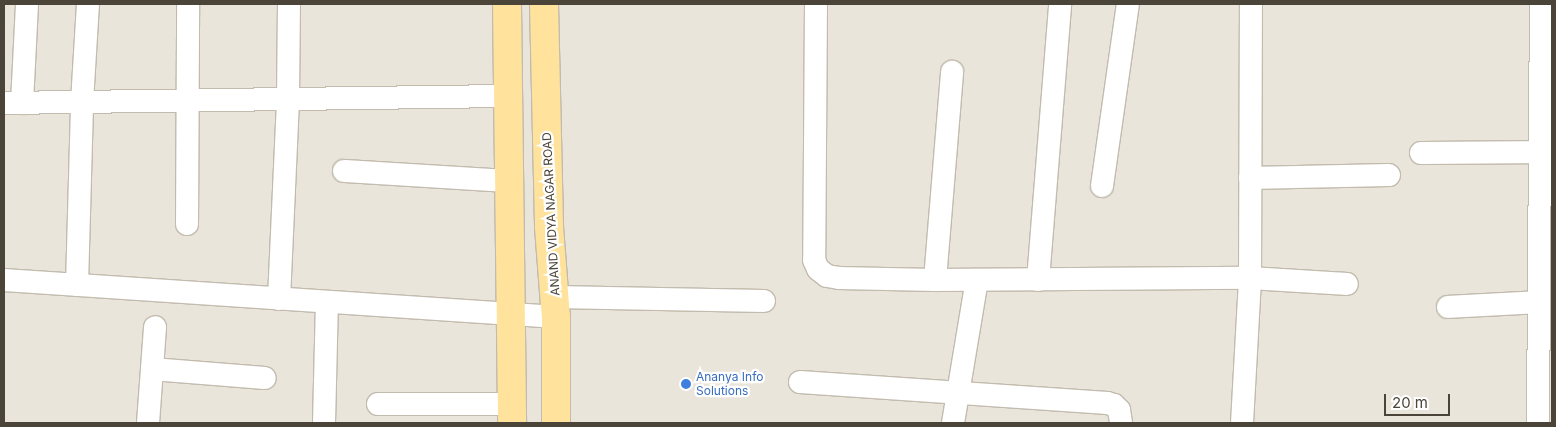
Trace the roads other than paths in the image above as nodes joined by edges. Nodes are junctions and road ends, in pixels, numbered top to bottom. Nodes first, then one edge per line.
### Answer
1 (27, 4) edge
2 (88, 4) edge
3 (188, 4) edge
4 (289, 4) edge
5 (507, 4) edge
6 (544, 4) edge
7 (816, 4) edge
8 (1060, 4) edge
9 (1128, 4) edge
10 (1251, 4) edge
11 (1541, 4) edge
12 (952, 72) dead end
13 (508, 96) junction
14 (288, 99) junction
15 (186, 101) junction
16 (82, 102) junction
17 (13, 103) edge
18 (1546, 152) edge
19 (1421, 153) dead end
20 (344, 171) dead end
21 (1389, 175) dead end
22 (1250, 178) junction
23 (509, 180) junction
24 (1102, 186) dead end
25 (187, 224) dead end
26 (1250, 278) junction
27 (4, 280) edge
28 (935, 280) junction
29 (977, 280) junction
30 (1038, 280) junction
31 (1347, 284) dead end
32 (77, 285) junction
33 (279, 299) junction
34 (764, 301) dead end
35 (326, 302) junction
36 (1539, 302) junction
37 (555, 307) junction
38 (1448, 307) dead end
39 (511, 314) junction
40 (154, 327) dead end
41 (1546, 328) edge
42 (152, 369) junction
43 (265, 378) dead end
44 (800, 382) dead end
45 (958, 391) junction
46 (378, 404) dead end
47 (512, 414) edge
48 (148, 423) edge
49 (324, 423) edge
50 (556, 423) edge
51 (952, 423) edge
52 (1121, 423) edge
53 (1242, 423) edge
54 (1538, 423) edge

1 - 17 street
2 - 16 street
3 - 15 street
4 - 14 street
5 - 13 main road
6 - 37 main road, ANAND VIDYA NAGAR ROAD
7 - 28 street
8 - 30 street
9 - 24 street
10 - 22 street
11 - 18 street
12 - 28 street
13 - 14 street
13 - 23 main road
14 - 15 street
14 - 33 street
15 - 16 street
15 - 25 street
16 - 17 street
16 - 32 street
18 - 19 street
18 - 36 street
20 - 23 street
21 - 22 street
22 - 26 street
23 - 39 main road
26 - 30 street
26 - 31 street
26 - 53 street
27 - 32 street
28 - 29 street
29 - 30 street
29 - 45 street
32 - 33 street
33 - 35 street
34 - 37 street
35 - 39 street
35 - 49 street
36 - 38 street
36 - 41 street
37 - 39 street
37 - 50 main road, ANAND VIDYA NAGAR ROAD
39 - 47 main road
40 - 42 street
41 - 54 street
42 - 43 street
42 - 48 street
44 - 45 street
45 - 51 street
45 - 52 street
46 - 47 street

